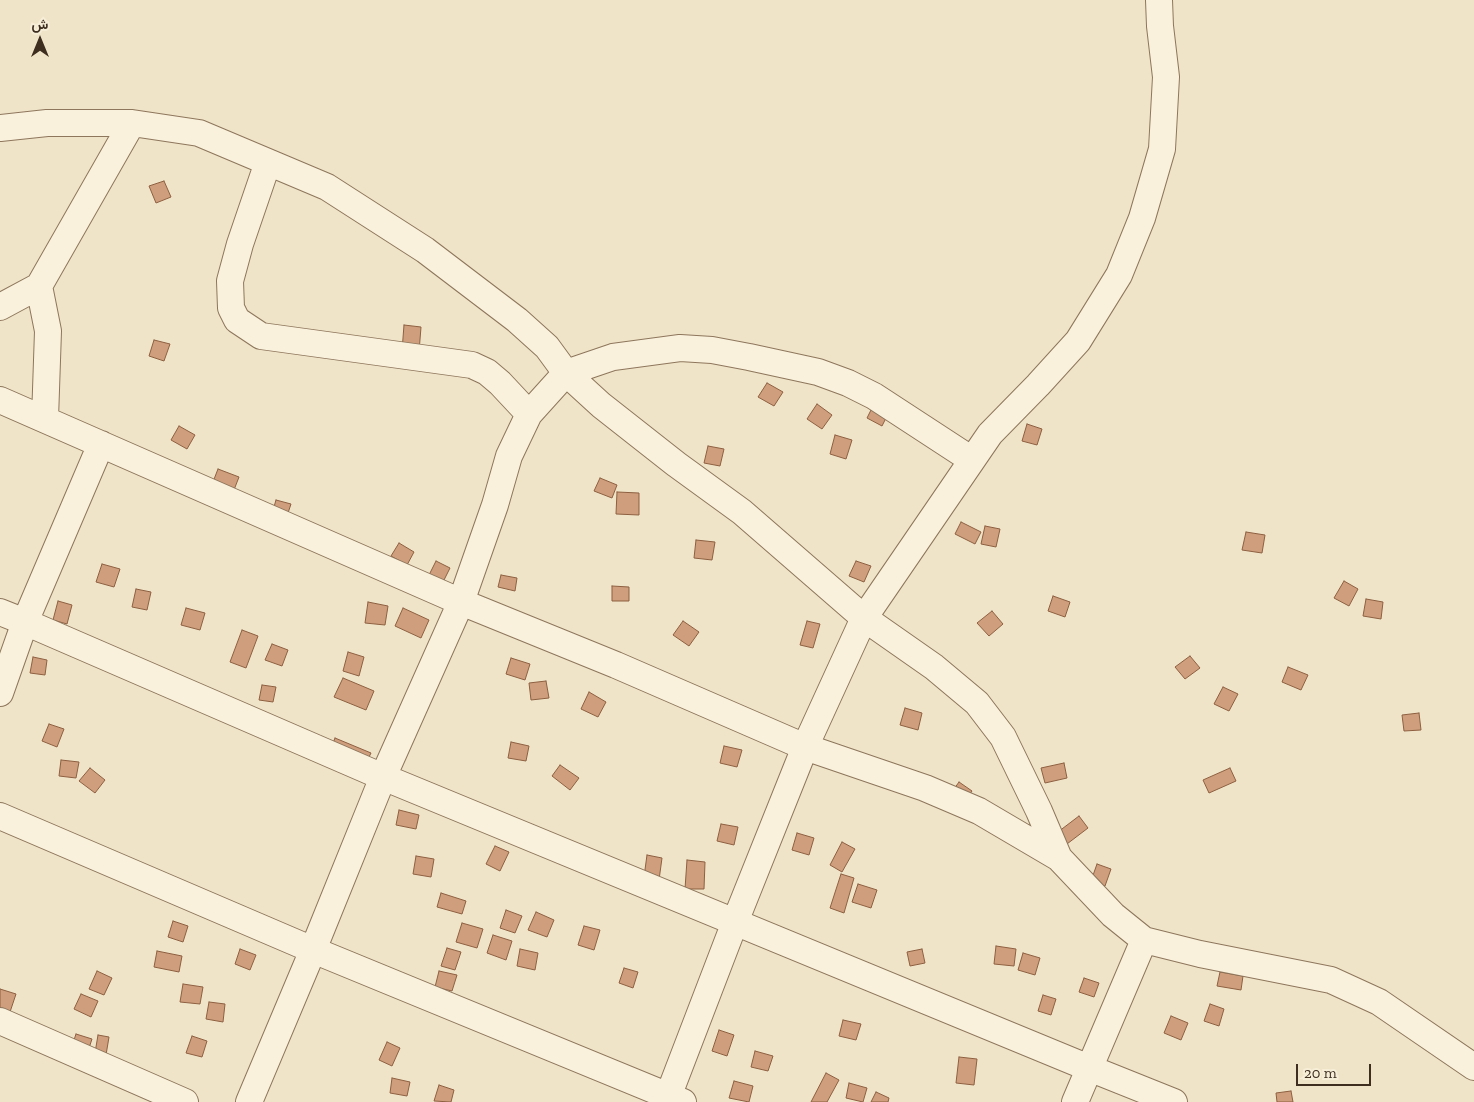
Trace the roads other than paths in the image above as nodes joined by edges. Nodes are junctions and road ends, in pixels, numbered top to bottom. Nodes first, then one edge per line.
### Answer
1 (1159, 0) edge
2 (132, 123) junction
3 (0, 128) edge
4 (268, 162) junction
5 (40, 286) junction
6 (0, 308) edge
7 (566, 373) junction
8 (0, 400) edge
9 (529, 414) junction
10 (45, 419) junction
11 (101, 444) junction
12 (972, 460) junction
13 (461, 602) junction
14 (0, 612) edge
15 (864, 618) junction
16 (25, 622) junction
17 (0, 692) edge
18 (805, 747) junction
19 (383, 777) junction
20 (0, 816) edge
21 (1059, 858) junction
22 (735, 922) junction
23 (1144, 940) junction
24 (313, 950) junction
25 (0, 1021) edge
26 (1474, 1067) edge
27 (1089, 1068) junction
28 (672, 1100) edge
29 (186, 1102) edge
30 (249, 1102) edge
31 (1076, 1102) edge
32 (1174, 1102) edge

1 - 12 street
2 - 3 street
2 - 4 street
2 - 5 street
4 - 7 street
4 - 9 street
5 - 6 street
5 - 10 street
7 - 9 street
7 - 12 street
7 - 15 street
8 - 10 street
9 - 13 street
10 - 11 street
11 - 13 street
11 - 16 street
12 - 15 street
13 - 18 street
13 - 19 street
14 - 16 street
15 - 18 street
15 - 21 street
16 - 17 street
16 - 19 street
18 - 21 street
18 - 22 street
19 - 22 street
19 - 24 street
20 - 24 street
21 - 23 street
22 - 27 street
22 - 28 street
23 - 26 street
23 - 27 street
24 - 28 street
24 - 30 street
25 - 29 street
27 - 31 street
27 - 32 street

